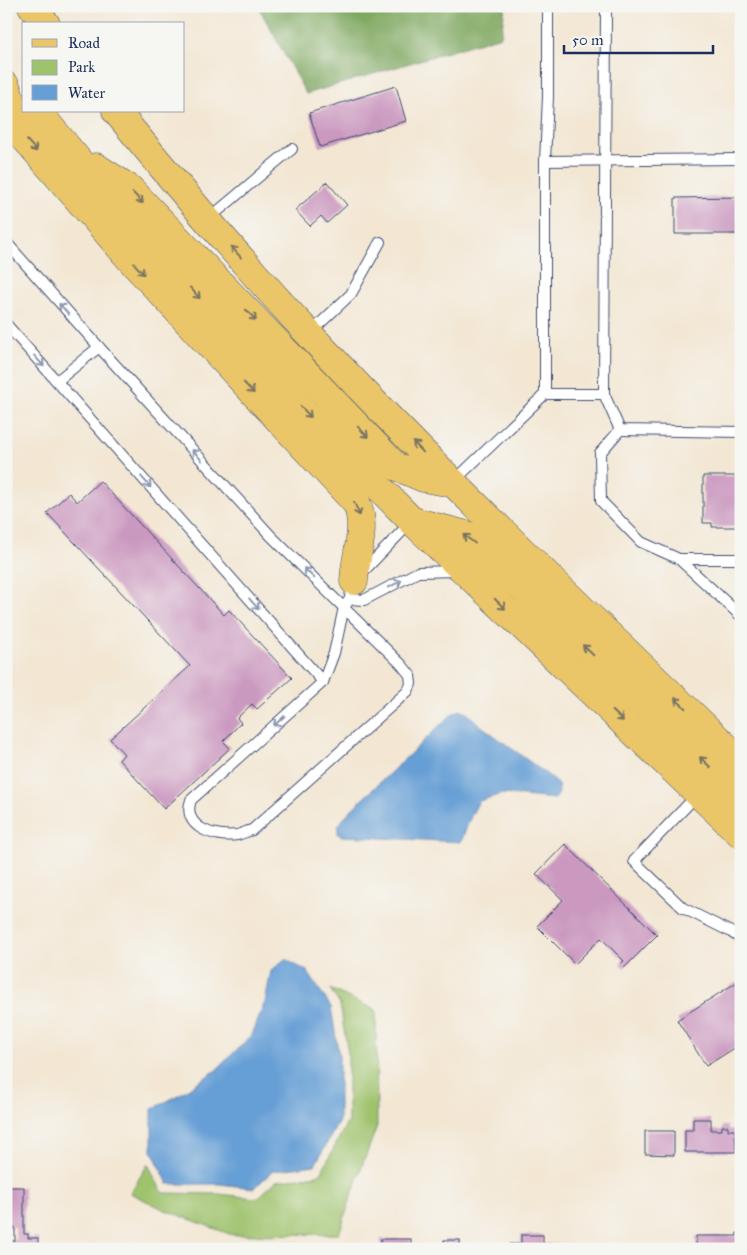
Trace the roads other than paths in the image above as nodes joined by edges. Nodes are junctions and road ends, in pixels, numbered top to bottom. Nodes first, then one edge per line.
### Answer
1 (32, 6) edge
2 (548, 6) edge
3 (606, 6) edge
4 (44, 22) edge
5 (6, 74) edge
6 (6, 86) edge
7 (22, 93) edge
8 (38, 112) edge
9 (117, 112) edge
10 (292, 149) dead end
11 (70, 150) junction
12 (545, 160) junction
13 (604, 160) junction
14 (741, 160) edge
15 (207, 219) junction
16 (6, 242) edge
17 (380, 242) dead end
18 (6, 324) edge
19 (309, 334) junction
20 (98, 347) junction
21 (57, 381) junction
22 (545, 394) junction
23 (604, 394) junction
24 (620, 430) junction
25 (741, 432) edge
26 (452, 483) junction
27 (412, 521) junction
28 (679, 559) junction
29 (741, 559) edge
30 (464, 571) junction
31 (349, 596) junction
32 (741, 616) edge
33 (323, 682) junction
34 (741, 761) edge
35 (698, 793) junction
36 (741, 796) edge
37 (741, 834) edge
38 (741, 939) edge

1 - 4 main road
2 - 12 lane
3 - 13 lane
5 - 7 main road
6 -> 31 main road
8 - 11 main road
9 - 15 main road
10 - 15 lane
11 -> 26 main road
11 -> 27 main road
12 - 13 lane
12 - 22 lane
13 - 14 lane
13 - 23 lane
19 -> 15 main road
20 -> 16 lane
17 - 19 lane
18 -> 21 lane
26 -> 19 main road
20 - 21 lane
31 -> 20 lane
21 -> 33 lane
22 - 23 lane
22 - 26 lane
23 - 24 lane
24 - 25 lane
24 - 28 lane
34 -> 26 main road
27 - 30 main road
27 - 31 lane
36 -> 27 main road
28 - 29 lane
28 - 32 lane
31 -> 30 lane
30 -> 35 main road
31 - 33 lane
33 -> 31 lane
35 - 37 main road
35 - 38 lane

